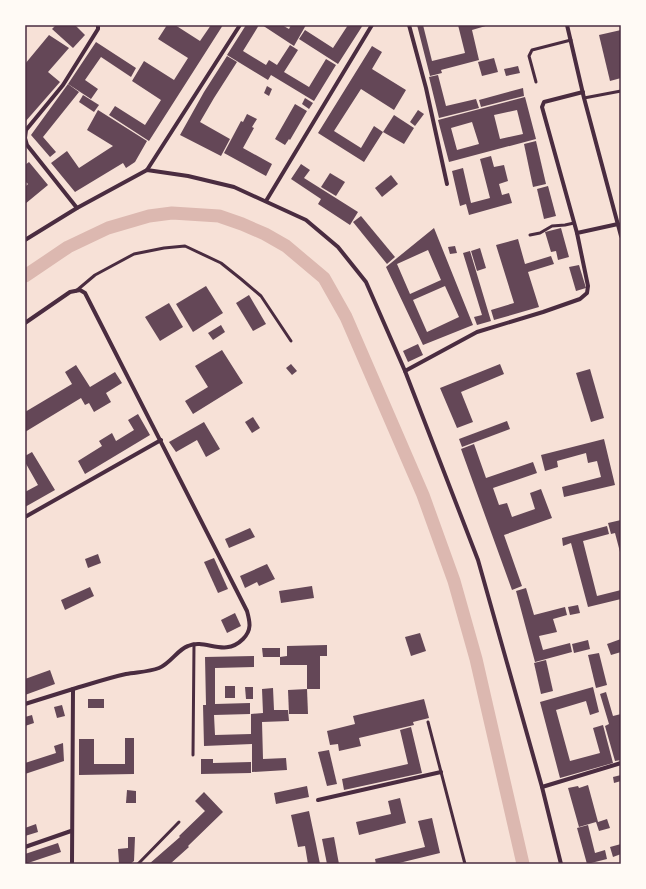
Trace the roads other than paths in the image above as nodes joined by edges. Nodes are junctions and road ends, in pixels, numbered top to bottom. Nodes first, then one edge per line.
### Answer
1 (98, 25) edge
2 (240, 25) edge
3 (372, 25) edge
4 (409, 25) edge
5 (567, 25) edge
6 (571, 40) junction
7 (536, 82) dead end
8 (621, 91) edge
9 (583, 92) junction
10 (584, 98) junction
11 (147, 170) junction
12 (448, 184) dead end
13 (266, 201) junction
14 (76, 208) junction
15 (574, 223) junction
16 (618, 224) junction
17 (577, 233) junction
18 (530, 235) dead end
19 (621, 236) edge
20 (25, 240) edge
21 (76, 290) junction
22 (25, 323) edge
23 (290, 341) dead end
24 (405, 371) junction
25 (160, 440) junction
26 (25, 517) edge
27 (194, 644) junction
28 (73, 689) junction
29 (25, 704) edge
30 (428, 722) dead end
31 (193, 755) dead end
32 (621, 763) edge
33 (441, 772) junction
34 (542, 787) junction
35 (318, 800) dead end
36 (179, 822) dead end
37 (71, 831) junction
38 (25, 847) edge
39 (72, 864) edge
40 (138, 864) edge
41 (465, 864) edge
42 (561, 864) edge

1 - 14 street
2 - 11 street
3 - 13 street
4 - 12 street
5 - 6 street
6 - 7 lane
6 - 9 street
8 - 10 lane
9 - 10 street
9 - 15 street
10 - 16 street
11 - 13 street
11 - 14 street
13 - 24 street
14 - 20 street
15 - 17 street
15 - 18 lane
16 - 17 street
16 - 19 street
17 - 24 street
21 - 22 street
21 - 23 lane
21 - 25 street
24 - 34 street
25 - 26 street
25 - 27 street
27 - 28 street
27 - 31 lane
28 - 29 street
28 - 37 street
30 - 33 lane
32 - 34 street
33 - 35 street
33 - 41 lane
34 - 42 street
36 - 40 lane
37 - 38 street
37 - 39 street

